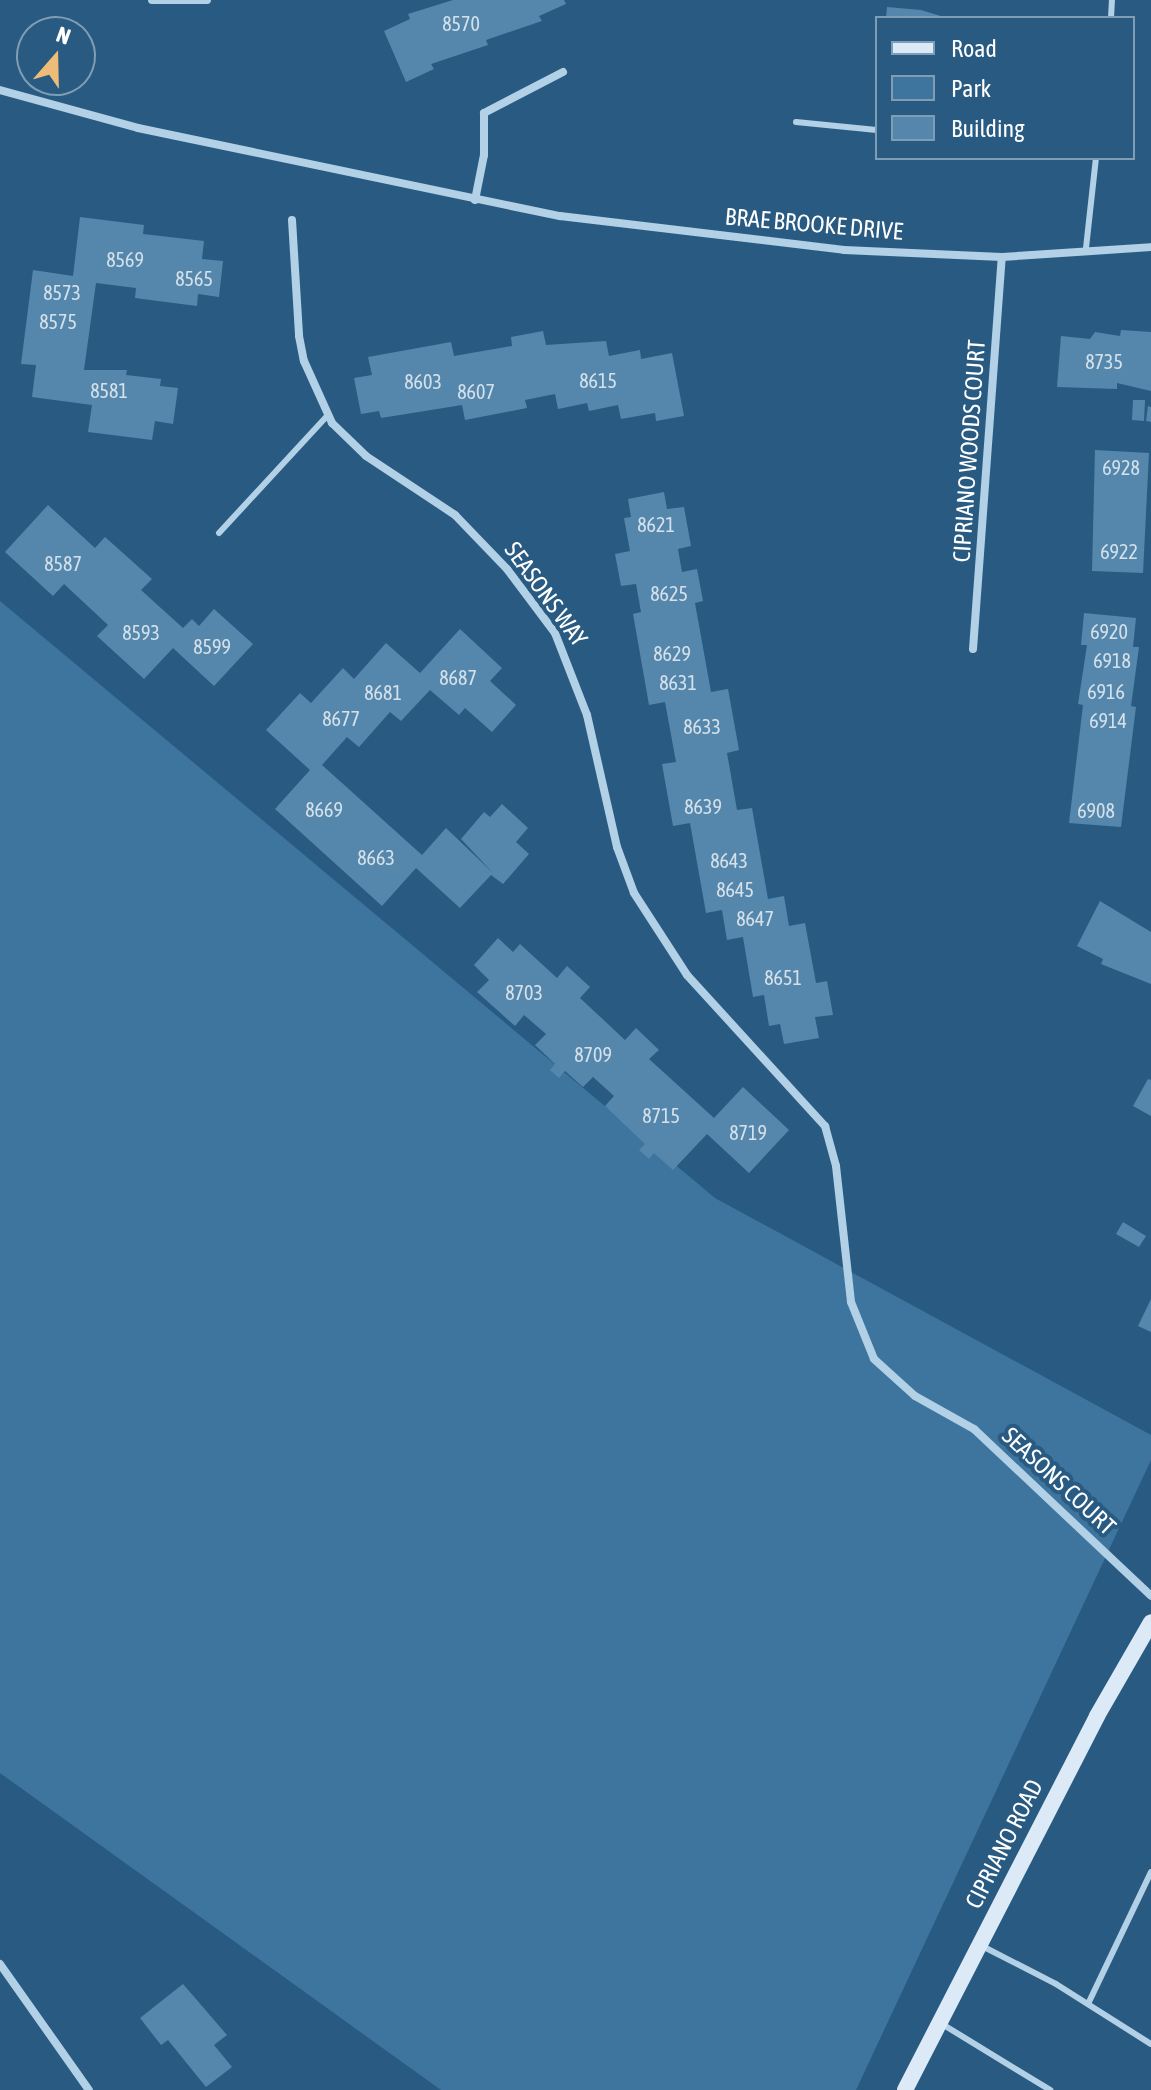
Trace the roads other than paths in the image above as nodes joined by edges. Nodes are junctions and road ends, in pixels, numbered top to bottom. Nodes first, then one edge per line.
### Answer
1 (152, 0) edge
2 (207, 0) edge
3 (563, 72) dead end
4 (0, 90) edge
5 (796, 122) dead end
6 (875, 130) edge
7 (1096, 160) edge
8 (475, 200) junction
9 (292, 220) dead end
10 (1151, 247) edge
11 (1086, 248) junction
12 (1002, 257) junction
13 (328, 415) junction
14 (219, 533) dead end
15 (973, 649) dead end
16 (974, 1429) joint
17 (1151, 1596) edge
18 (1151, 1622) edge
19 (1151, 1872) edge
20 (979, 1944) junction
21 (0, 1964) edge
22 (1088, 2004) junction
23 (939, 2023) junction
24 (1151, 2044) edge
25 (89, 2090) edge
26 (905, 2090) edge
27 (1050, 2090) edge

1 - 2 street
3 - 8 street
4 - 8 street, BRAE BROOKE DRIVE
5 - 6 lane
7 - 11 lane
8 - 12 street, BRAE BROOKE DRIVE
9 - 13 street, SEASONS WAY
10 - 11 street, BRAE BROOKE DRIVE
11 - 12 street, BRAE BROOKE DRIVE
12 - 15 street, CIPRIANO WOODS COURT
13 - 14 lane
13 - 16 street, SEASONS WAY
16 - 17 street, SEASONS COURT
18 - 20 street, CIPRIANO ROAD
19 - 22 lane
20 - 22 lane
20 - 23 street, CIPRIANO ROAD
21 - 25 street
22 - 24 lane
23 - 26 street, CIPRIANO ROAD
23 - 27 lane

